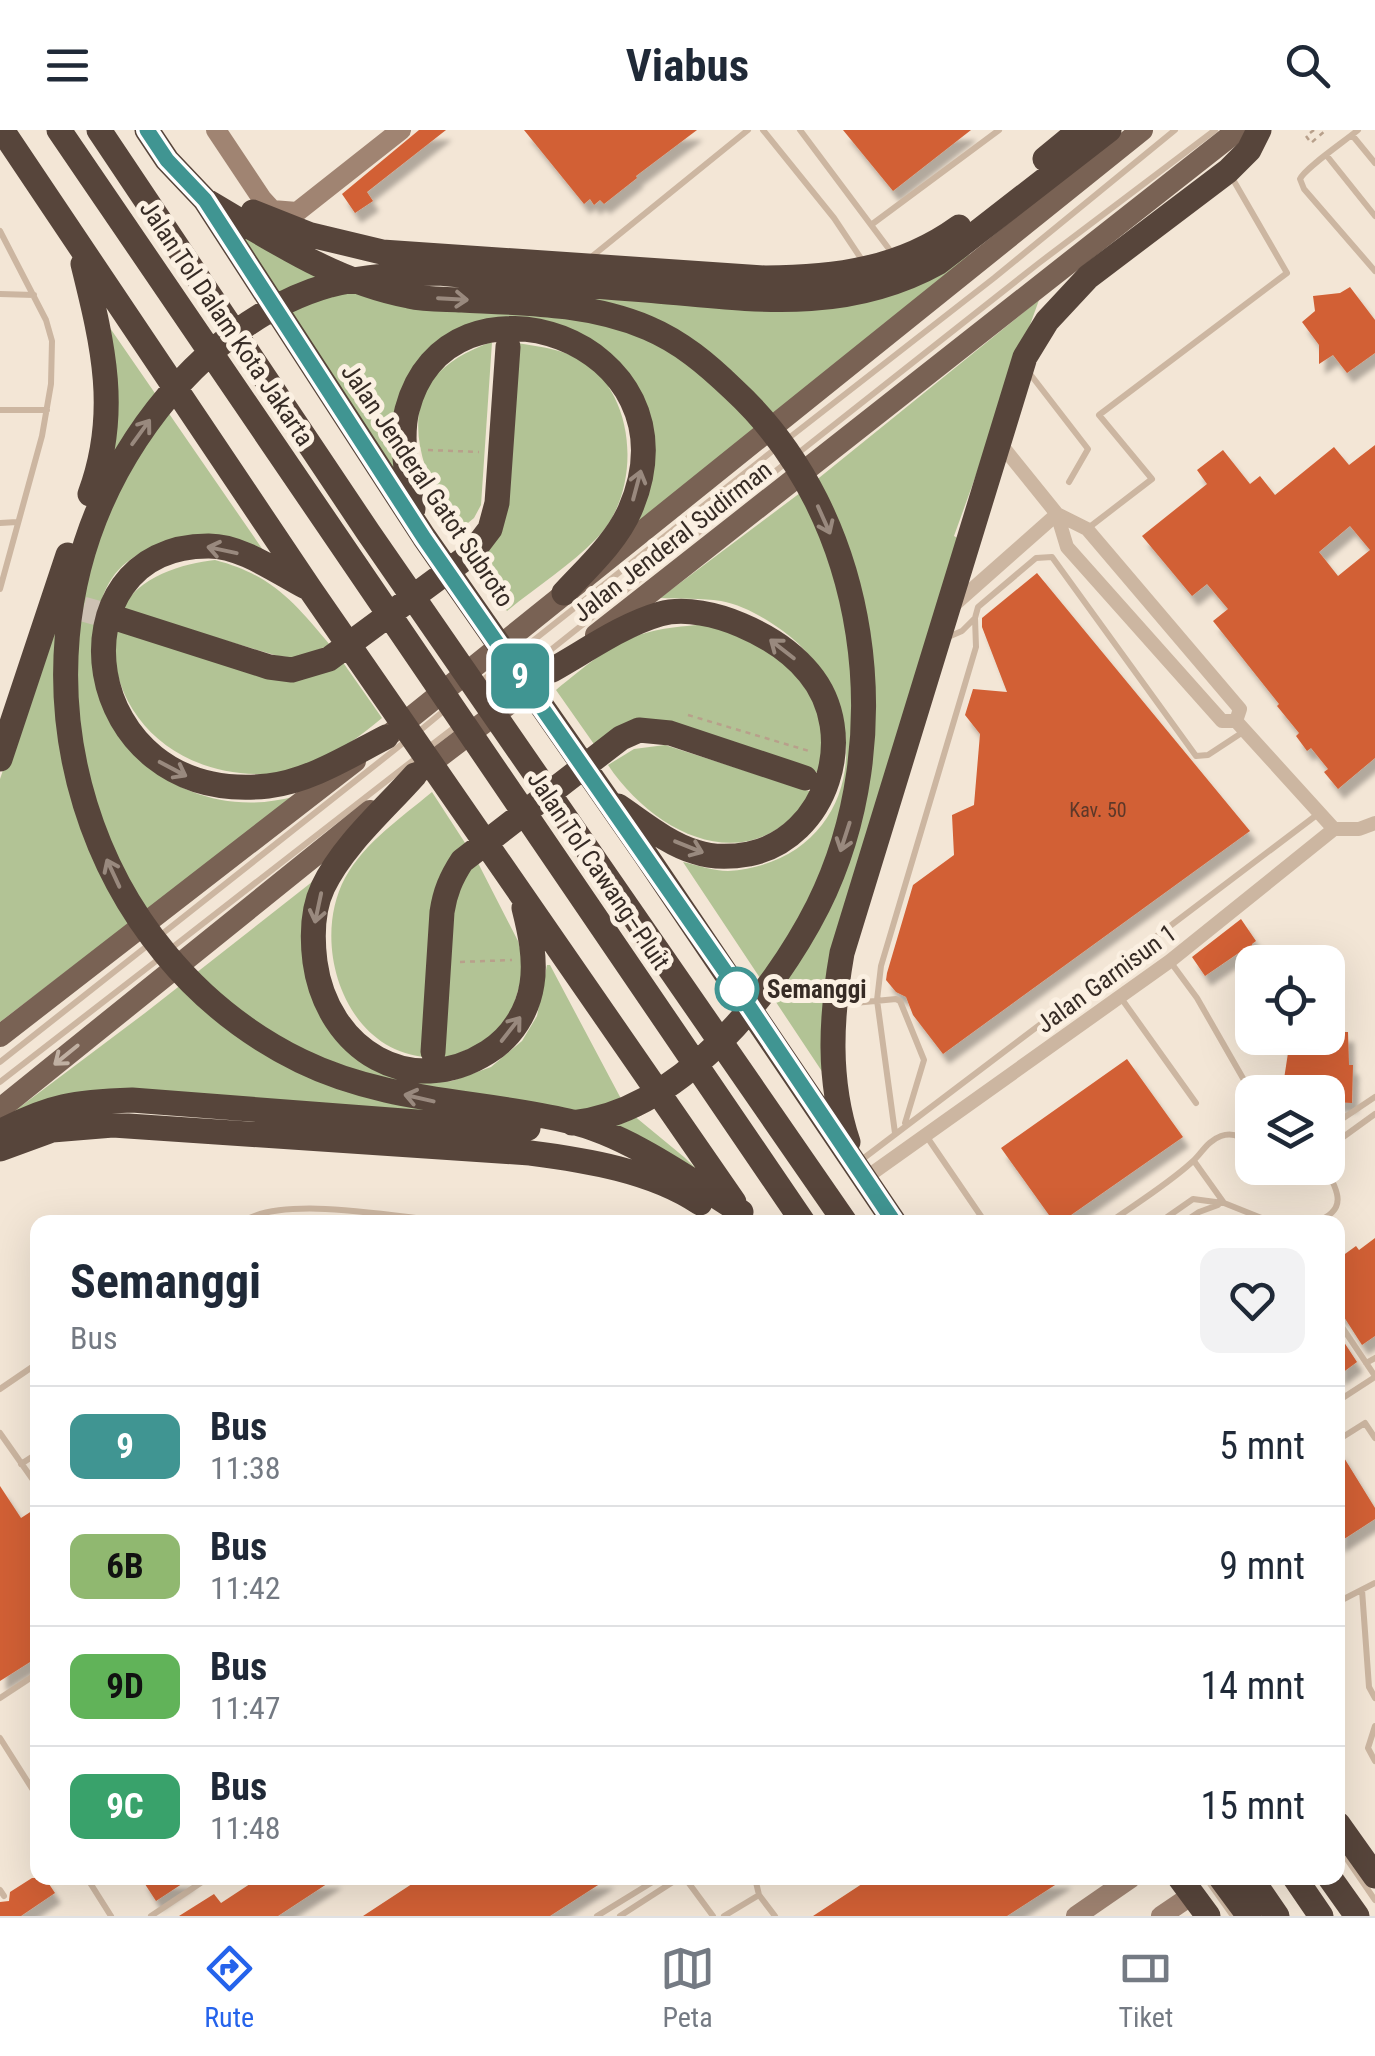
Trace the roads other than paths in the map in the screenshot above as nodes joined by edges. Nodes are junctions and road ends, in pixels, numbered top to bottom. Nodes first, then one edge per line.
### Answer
1 (2, 130) edge
2 (59, 130) edge
3 (99, 130) edge
4 (147, 130) edge
5 (216, 130) edge
6 (402, 130) edge
7 (748, 130) edge
8 (763, 130) edge
9 (800, 130) edge
10 (999, 130) edge
11 (1080, 130) edge
12 (1109, 130) edge
13 (1142, 130) edge
14 (1174, 130) edge
15 (1214, 130) edge
16 (1238, 130) edge
17 (1259, 130) edge
18 (1355, 132) edge
19 (1327, 156) junction
20 (167, 160) junction
21 (1375, 163) edge
22 (1228, 171) junction
23 (205, 200) junction
24 (1375, 216) edge
25 (871, 226) junction
26 (1, 234) edge
27 (79, 246) junction
28 (582, 266) junction
29 (869, 269) junction
30 (1375, 271) edge
31 (894, 273) junction
32 (0, 294) edge
33 (34, 295) junction
34 (508, 346) dead end
35 (1023, 365) junction
36 (0, 410) edge
37 (47, 410) junction
38 (998, 441) junction
39 (1069, 482) dead end
40 (1057, 514) junction
41 (17, 522) junction
42 (0, 523) edge
43 (1087, 529) junction
44 (368, 532) joint
45 (420, 532) junction
46 (346, 550) joint
47 (0, 589) edge
48 (312, 592) junction
49 (564, 593) junction
50 (51, 600) junction
51 (84, 610) tunnel mouth
52 (944, 615) junction
53 (975, 618) junction
54 (122, 620) tunnel mouth
55 (936, 642) junction
56 (552, 670) junction
57 (468, 692) dead end
58 (452, 704) dead end
59 (1240, 726) junction
60 (386, 737) junction
61 (0, 759) edge
62 (415, 775) junction
63 (805, 778) dead end
64 (602, 793) junction
65 (1318, 814) junction
66 (1375, 824) edge
67 (1334, 829) junction
68 (516, 890) junction
69 (1170, 961) junction
70 (1120, 997) junction
71 (877, 1000) junction
72 (833, 1004) junction
73 (0, 1036) edge
74 (434, 1052) dead end
75 (0, 1062) edge
76 (1241, 1075) edge
77 (0, 1082) edge
78 (1375, 1097) edge
79 (1196, 1103) dead end
80 (0, 1109) edge
81 (1375, 1114) edge
82 (1345, 1117) edge
83 (905, 1125) junction
84 (0, 1132) edge
85 (894, 1133) junction
86 (1235, 1134) edge
87 (926, 1136) junction
88 (1345, 1136) edge
89 (0, 1149) edge
90 (1194, 1161) junction
91 (864, 1178) junction
92 (1336, 1185) edge
93 (1224, 1203) junction
94 (263, 1212) joint
95 (352, 1213) joint
96 (257, 1215) edge
97 (374, 1215) edge
98 (730, 1215) edge
99 (733, 1215) edge
100 (736, 1215) edge
101 (798, 1215) edge
102 (840, 1215) edge
103 (888, 1215) edge
104 (981, 1215) edge
105 (1120, 1215) edge
106 (1170, 1215) edge
107 (1194, 1215) edge
108 (1253, 1215) edge
109 (1329, 1215) edge
110 (1345, 1332) edge
111 (1375, 1358) edge
112 (1366, 1363) junction
113 (30, 1368) edge
114 (1375, 1376) edge
115 (0, 1389) edge
116 (1345, 1397) edge
117 (0, 1433) edge
118 (1345, 1436) edge
119 (1375, 1438) edge
120 (30, 1458) edge
121 (21, 1464) junction
122 (30, 1476) edge
123 (1375, 1583) edge
124 (1362, 1590) junction
125 (1345, 1598) edge
126 (30, 1678) edge
127 (0, 1698) edge
128 (1375, 1698) edge
129 (1375, 1726) edge
130 (0, 1738) edge
131 (1375, 1760) edge
132 (30, 1785) edge
133 (1345, 1834) edge
134 (1345, 1856) edge
135 (1375, 1876) edge
136 (91, 1885) edge
137 (198, 1885) edge
138 (648, 1885) edge
139 (668, 1885) edge
140 (690, 1885) edge
141 (757, 1885) edge
142 (1121, 1885) edge
143 (1227, 1885) edge
144 (1256, 1885) edge
145 (1299, 1885) edge
146 (1335, 1885) edge
147 (1196, 1892) edge
148 (759, 1895) junction
149 (1375, 1900) edge
150 (111, 1916) edge
151 (151, 1916) edge
152 (597, 1916) edge
153 (620, 1916) edge
154 (714, 1916) edge
155 (724, 1916) edge
156 (774, 1916) edge
157 (1076, 1916) edge
158 (1160, 1916) edge
159 (1233, 1916) edge
160 (1249, 1916) edge
161 (1277, 1916) edge
162 (1321, 1916) edge
163 (1357, 1916) edge

1 - 27 highway
2 - 46 highway, Jalan Tol Dalam Kota Jakarta
3 - 44 highway, Jalan Tol Dalam Kota Jakarta
4 - 20 highway, Jalan Jenderal Gatot Subroto
5 - 6 street
7 - 28 lane
8 - 29 lane
9 - 25 lane
10 - 25 lane
11 - 31 highway
12 - 31 highway
13 - 49 main road, Jalan Jenderal Sudirman
14 - 57 lane
15 - 77 lane
16 - 56 main road, Jalan Jenderal Sudirman
17 - 22 highway
18 - 19 lane
18 - 21 lane
19 - 24 lane
19 - 30 lane
20 - 23 highway, Jalan Jenderal Gatot Subroto
20 - 28 highway
22 - 35 highway
22 - 43 lane
23 - 45 highway, Jalan Jenderal Gatot Subroto
23 -> 84 highway
25 - 31 lane
26 - 33 lane
27 - 48 highway
27 - 50 highway
28 - 29 highway
29 - 31 highway
99 -> 31 highway
32 - 33 lane
33 - 37 lane
34 - 54 highway
35 - 38 highway
35 - 39 lane
36 - 37 lane
37 - 41 lane
38 - 40 street
38 - 52 highway
40 - 43 street
40 - 52 street
40 - 59 street
41 - 42 lane
41 - 47 lane
43 - 59 street
44 - 102 highway, Jalan Tol Cawang–Pluit
49 -> 45 highway
45 - 64 highway, Jalan Jenderal Gatot Subroto
46 - 101 highway, Jalan Tol Cawang–Pluit
48 -> 60 highway
48 - 68 highway
49 - 60 main road, Jalan Jenderal Sudirman
50 - 51 highway
50 - 61 highway
52 - 55 highway
53 - 55 lane
53 - 59 lane
53 - 71 lane
55 - 72 highway
56 - 62 main road, Jalan Jenderal Sudirman
64 -> 56 highway
58 - 75 lane
59 - 65 street
60 - 73 main road, Jalan Jenderal Sudirman
62 -> 68 highway
62 -> 80 main road, Jalan Jenderal Sudirman
63 - 74 highway
64 - 91 highway, Jalan Jenderal Gatot Subroto
65 - 67 street
65 - 83 lane
66 - 67 street
67 - 69 street, Jalan Garnisun 1
68 - 100 highway
69 - 70 street, Jalan Garnisun 1
69 - 76 lane
70 - 79 lane
70 - 87 street, Jalan Garnisun 1
71 - 72 lane
71 - 83 lane
71 - 85 lane
72 - 91 highway
78 - 82 lane
81 - 88 lane
83 - 85 lane
85 - 91 lane
86 - 90 lane
87 - 91 street, Jalan Garnisun 1
87 - 104 lane
89 - 98 highway
90 - 93 lane
90 - 105 lane
91 - 103 highway
92 - 109 lane
93 - 106 lane
93 - 107 lane
93 - 108 lane
94 - 95 lane
94 - 96 lane
95 - 97 lane
110 - 112 lane
111 - 112 lane
112 - 114 lane
113 - 115 lane
114 - 116 lane
117 - 121 lane
118 - 119 lane
120 - 121 lane
121 - 122 lane
123 - 124 lane
124 - 125 lane
124 - 128 lane
126 - 127 lane
129 - 131 lane
130 - 132 lane
133 - 135 highway
134 - 149 lane
136 - 150 lane
137 - 151 lane
138 - 152 lane
139 - 153 lane
140 - 154 lane
141 - 148 lane
142 - 157 street
143 - 160 highway
144 - 161 highway
145 - 162 highway
146 - 163 highway
147 - 158 street
147 - 159 lane
148 - 155 lane
148 - 156 lane

